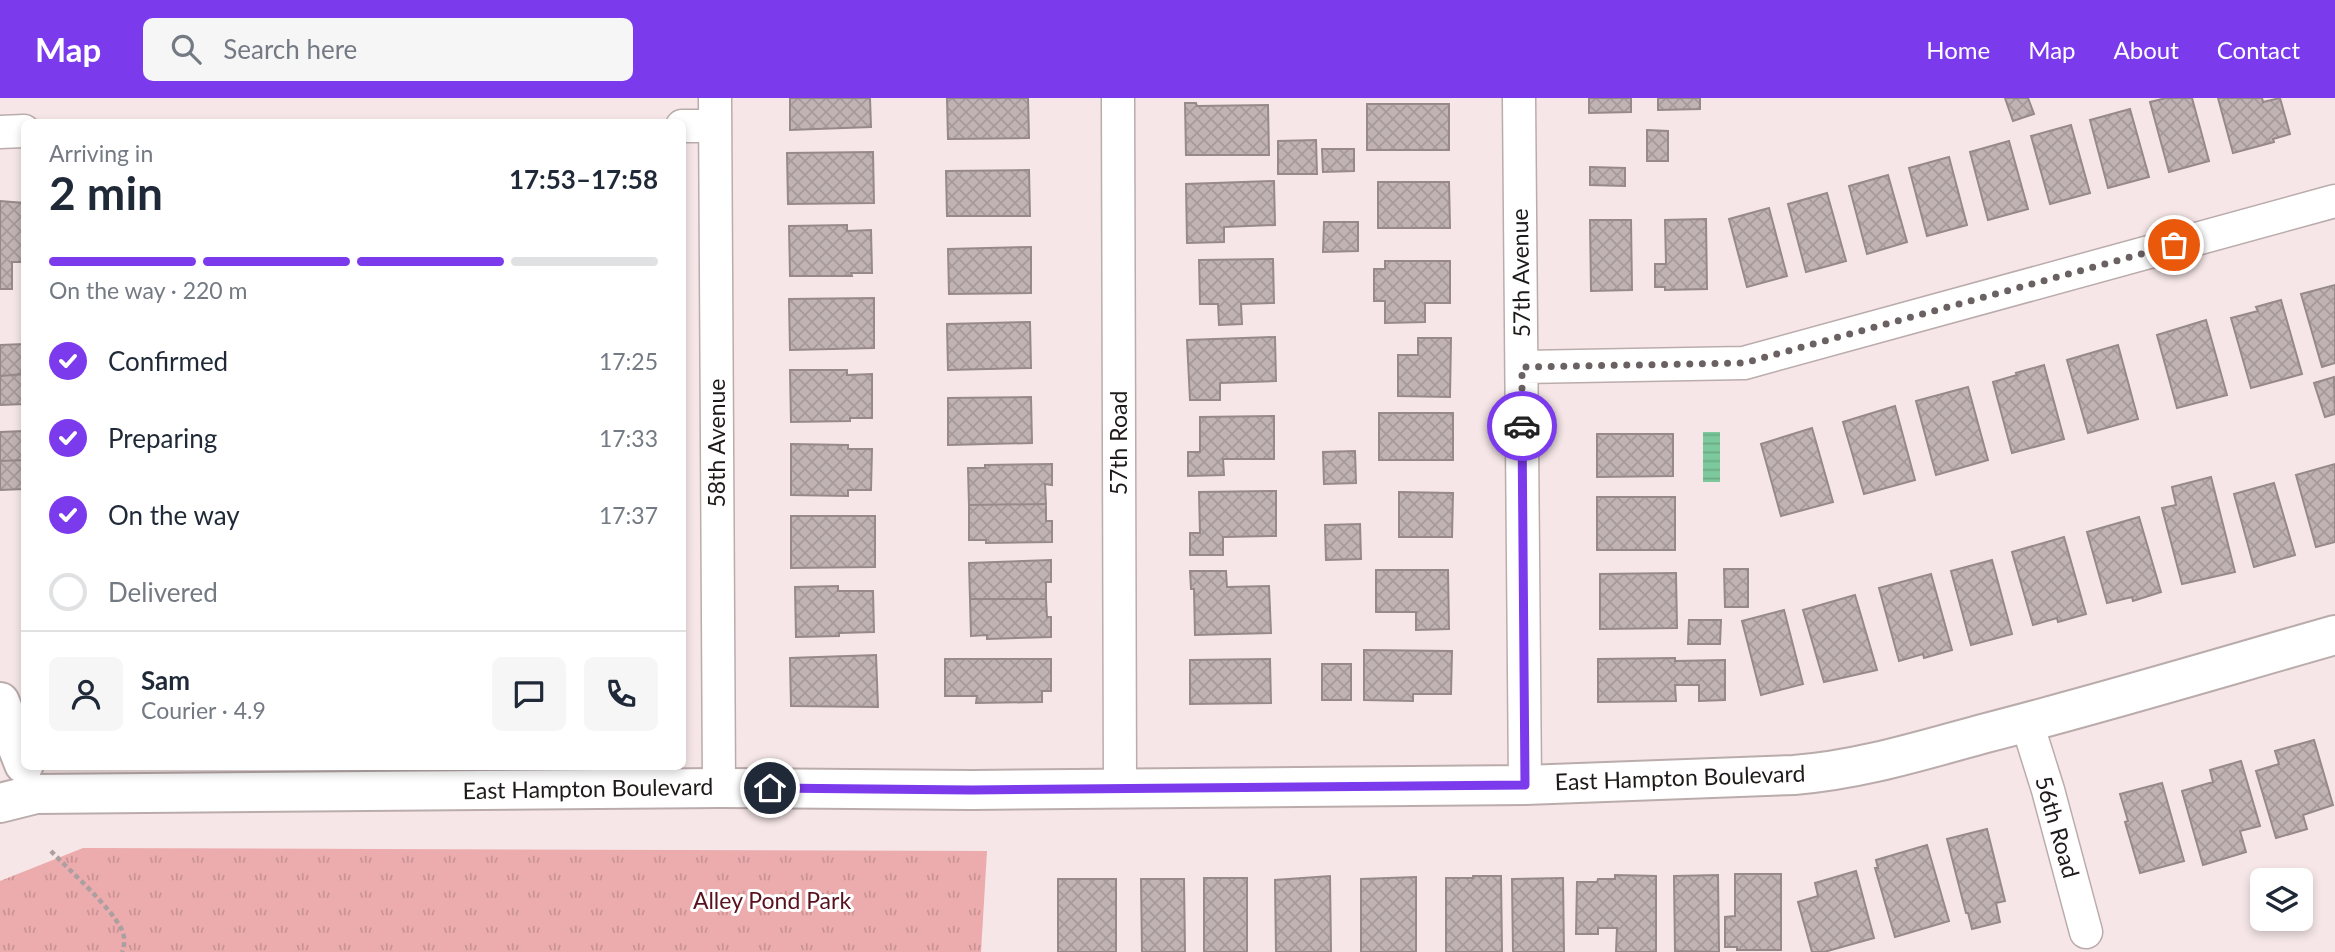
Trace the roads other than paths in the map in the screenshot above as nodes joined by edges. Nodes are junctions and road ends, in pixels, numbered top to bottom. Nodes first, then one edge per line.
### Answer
1 (1118, 98) edge
2 (1519, 98) edge
3 (715, 112) edge
4 (686, 124) edge
5 (21, 131) edge
6 (0, 132) edge
7 (2335, 201) edge
8 (1522, 367) junction
9 (2335, 635) edge
10 (0, 702) edge
11 (2027, 723) junction
12 (397, 779) edge
13 (21, 782) edge
14 (1525, 785) junction
15 (719, 788) junction
16 (1120, 788) junction
17 (2086, 932) dead end

1 - 16 street, 57th Road
2 - 8 street, 57th Avenue
3 - 4 street
3 - 15 street, 58th Avenue
5 - 6 street
7 - 8 street
8 - 14 street, 57th Avenue
9 - 11 street, East Hampton Boulevard
10 - 13 street
11 - 14 street, East Hampton Boulevard
11 - 17 street, 56th Road
12 - 13 street, East Hampton Boulevard
12 - 15 street, East Hampton Boulevard
14 - 16 street, East Hampton Boulevard
15 - 16 street, East Hampton Boulevard

